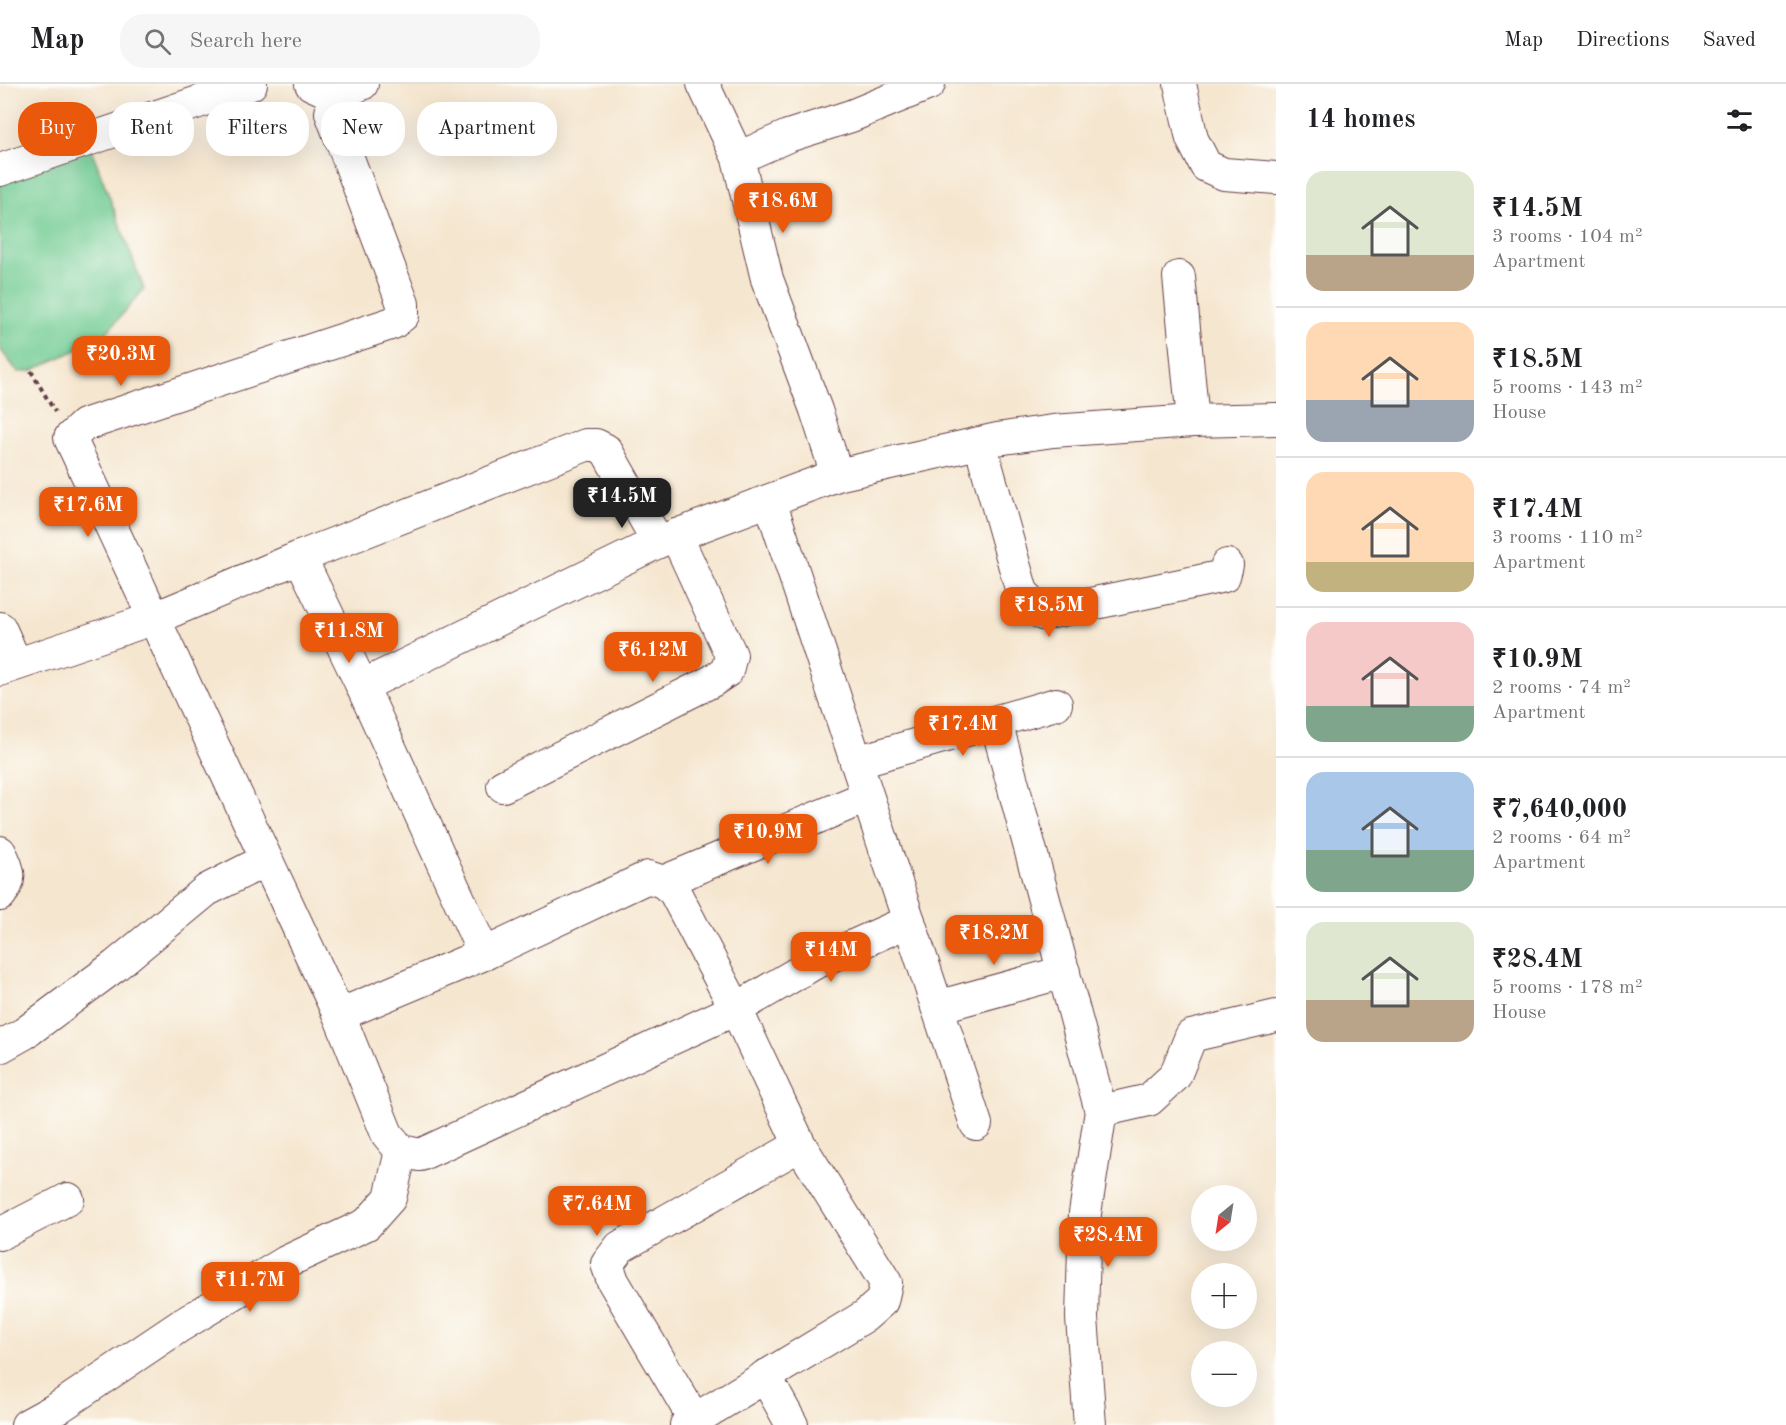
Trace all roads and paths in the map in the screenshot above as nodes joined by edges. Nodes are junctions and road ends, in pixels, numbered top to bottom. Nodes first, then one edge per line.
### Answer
1 (251, 84) edge
2 (702, 84) edge
3 (929, 84) edge
4 (1180, 84) edge
5 (337, 88) edge
6 (738, 158) junction
7 (0, 170) edge
8 (1276, 178) edge
9 (1179, 277) dead end
10 (31, 371) dead end
11 (1276, 419) edge
12 (1193, 421) junction
13 (70, 438) junction
14 (980, 443) junction
15 (837, 475) junction
16 (770, 501) junction
17 (667, 538) junction
18 (300, 557) junction
19 (1227, 565) dead end
20 (155, 618) junction
21 (0, 628) edge
22 (8, 667) edge
23 (362, 686) junction
24 (1056, 704) dead end
25 (996, 722) junction
26 (856, 762) junction
27 (503, 786) dead end
28 (854, 802) dead end
29 (0, 852) edge
30 (266, 860) junction
31 (663, 882) junction
32 (0, 895) edge
33 (909, 921) junction
34 (484, 954) junction
35 (1064, 972) junction
36 (938, 1007) junction
37 (736, 1010) junction
38 (339, 1015) junction
39 (1276, 1016) edge
40 (0, 1047) edge
41 (1101, 1111) junction
42 (976, 1124) dead end
43 (800, 1145) junction
44 (401, 1150) junction
45 (68, 1198) dead end
46 (0, 1234) edge
47 (765, 1376) junction
48 (690, 1422) edge
49 (27, 1425) edge
50 (792, 1425) edge
51 (1090, 1425) edge

1 - 7 street
2 - 6 street
3 - 6 street
4 - 8 street
5 - 13 street
6 - 15 street
9 - 12 street
10 - 13 path
11 - 12 street
12 - 14 street
13 - 20 street
14 - 15 street
14 - 19 street
15 - 16 street
16 - 17 street
16 - 26 street
17 - 18 street
17 - 23 street
17 - 27 street
18 - 20 street
18 - 23 street
20 - 22 street
20 - 30 street
21 - 22 street
23 - 34 street
24 - 25 street
25 - 26 street
25 - 35 street
26 - 33 street
28 - 31 street
29 - 32 street
30 - 38 street
30 - 40 street
31 - 34 street
31 - 37 street
33 - 36 street
33 - 37 street
34 - 38 street
35 - 36 street
35 - 41 street
36 - 42 street
37 - 43 street
37 - 44 street
38 - 44 street
39 - 41 street
41 - 51 street
43 - 47 street
43 - 48 street
44 - 49 street
45 - 46 street
47 - 48 street
47 - 50 street

